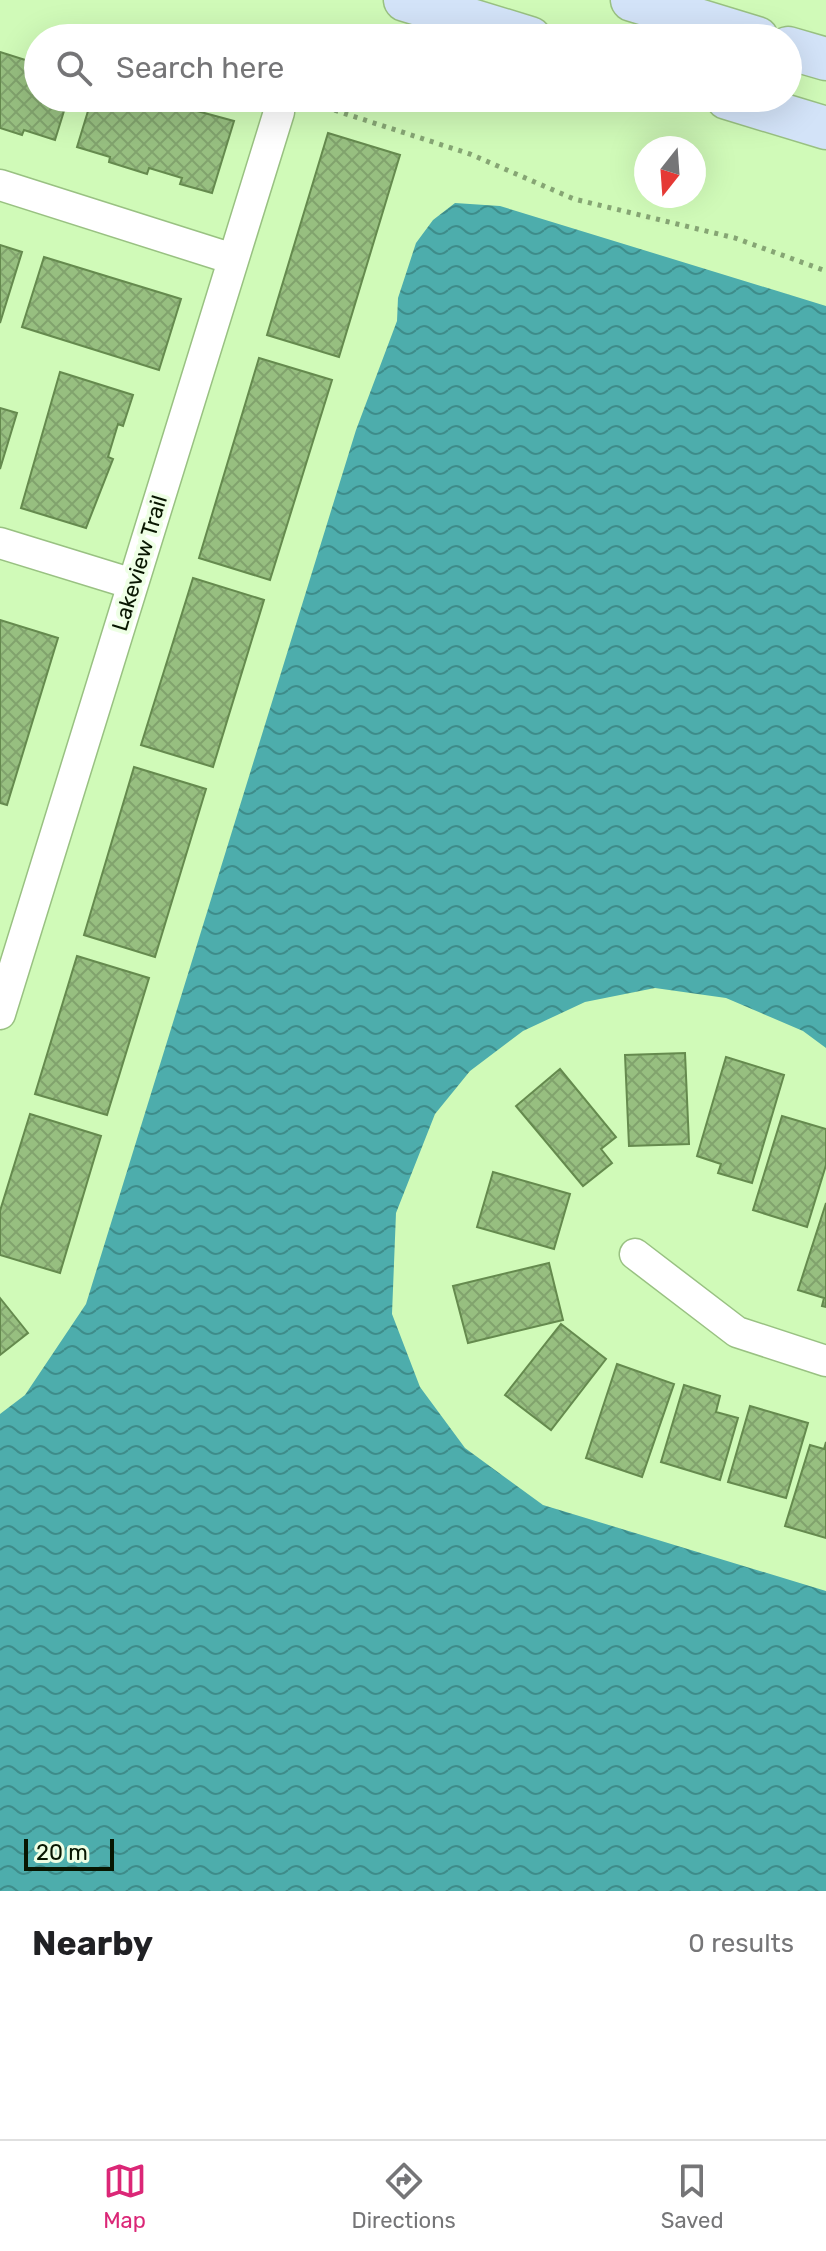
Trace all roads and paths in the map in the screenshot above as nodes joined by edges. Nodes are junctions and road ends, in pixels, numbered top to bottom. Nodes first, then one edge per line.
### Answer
1 (405, 0) edge
2 (632, 0) edge
3 (484, 24) edge
4 (711, 24) edge
5 (802, 52) edge
6 (826, 59) edge
7 (286, 112) edge
8 (314, 112) edge
9 (773, 112) edge
10 (826, 128) edge
11 (0, 185) edge
12 (233, 259) junction
13 (826, 271) edge
14 (0, 543) edge
15 (133, 584) junction
16 (0, 1014) edge
17 (635, 1254) dead end
18 (826, 1361) edge

1 - 3 street
2 - 4 street
5 - 6 street
7 - 12 street, Lakeview Trail
8 - 13 path
9 - 10 street
11 - 12 street
12 - 15 street, Lakeview Trail
14 - 15 street
15 - 16 street, Lakeview Trail
17 - 18 street

